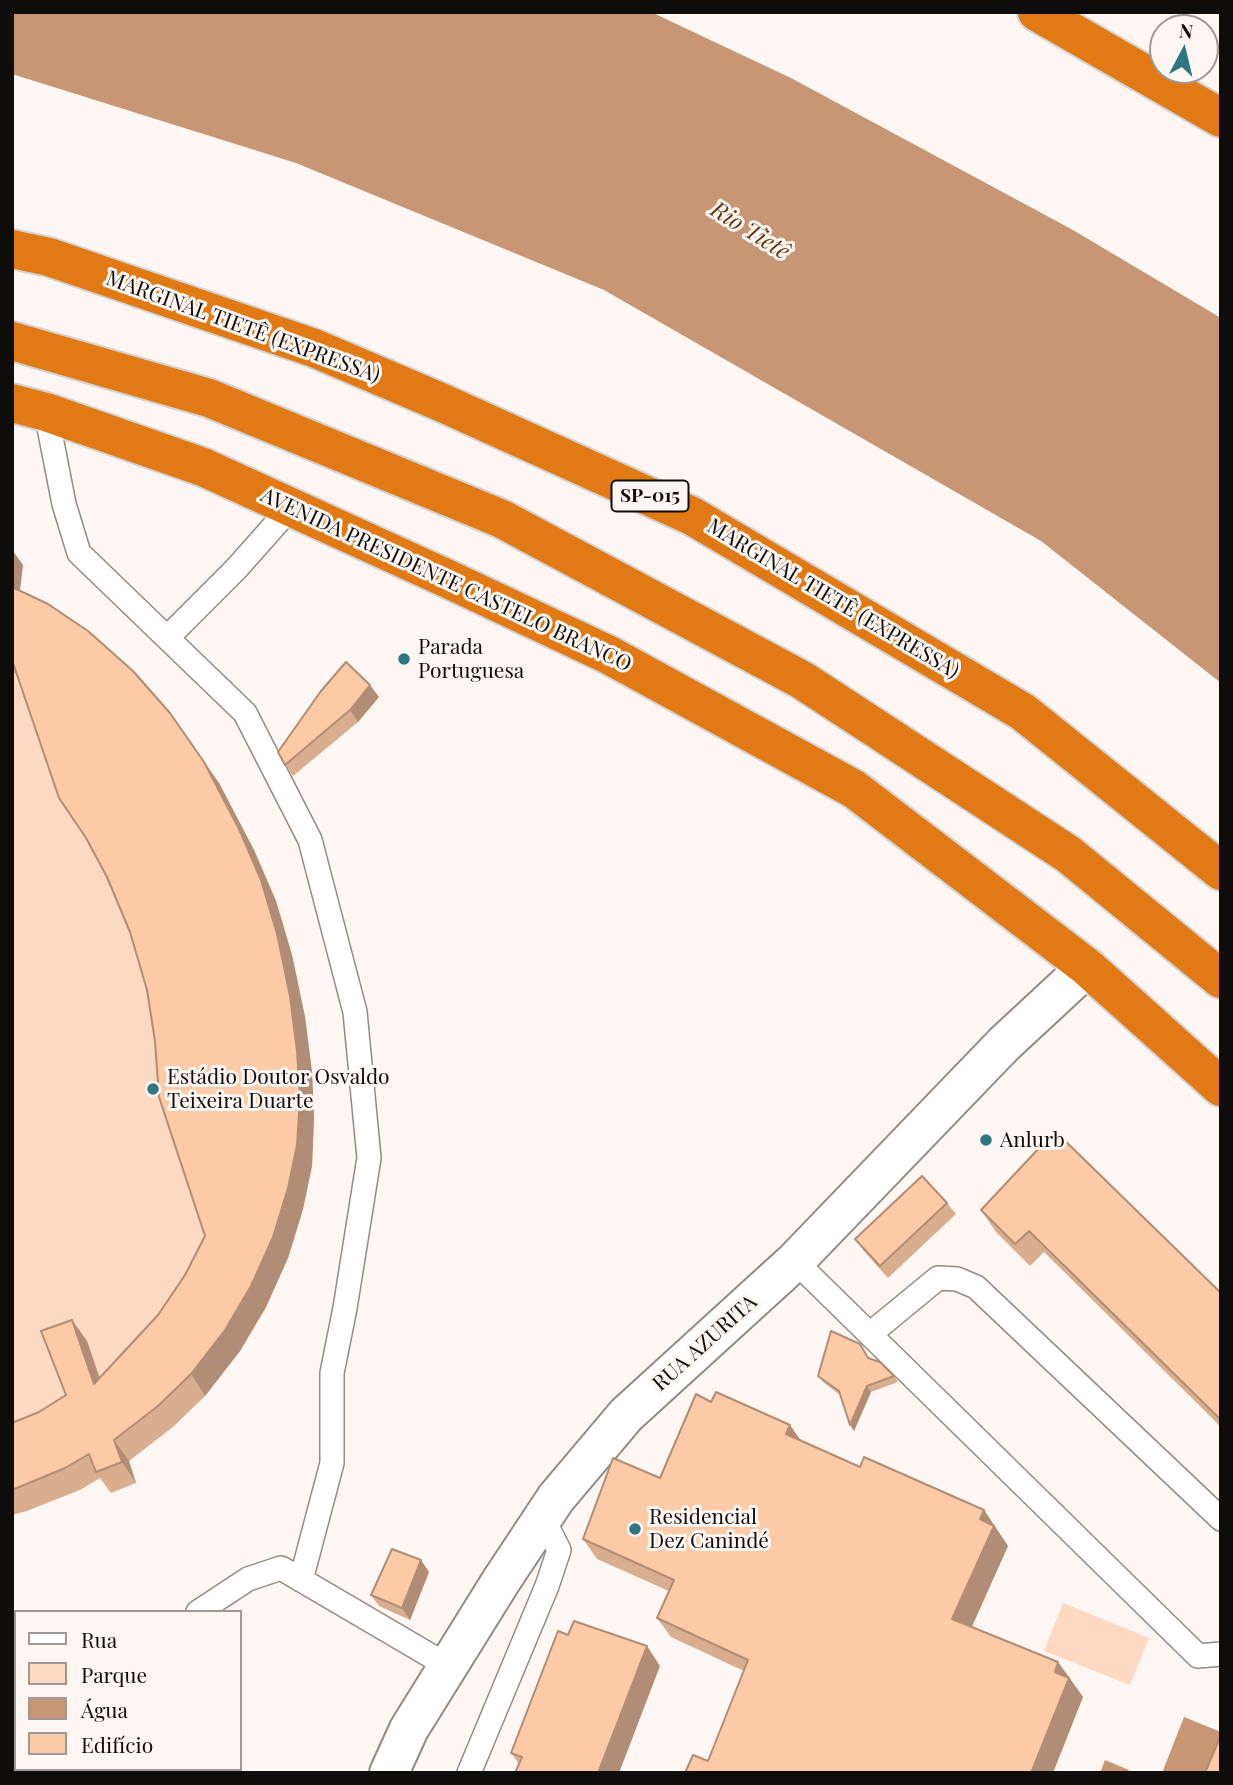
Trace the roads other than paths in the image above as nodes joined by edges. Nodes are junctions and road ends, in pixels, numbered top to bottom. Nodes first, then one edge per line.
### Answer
1 (1037, 12) edge
2 (1221, 118) edge
3 (12, 249) edge
4 (12, 341) edge
5 (29, 407) edge
6 (291, 507) junction
7 (168, 637) junction
8 (1221, 871) edge
9 (1087, 967) junction
10 (1221, 979) edge
11 (1221, 1087) edge
12 (795, 1261) junction
13 (870, 1334) junction
14 (543, 1518) junction
15 (1221, 1519) edge
16 (301, 1580) junction
17 (201, 1610) edge
18 (1221, 1654) edge
19 (448, 1666) junction
20 (389, 1773) edge
21 (469, 1773) edge

1 - 2 highway
3 - 8 highway, MARGINAL TIETÊ (EXPRESSA) / SP-015
4 - 10 highway
5 - 6 highway, AVENIDA PRESIDENTE CASTELO BRANCO
5 - 7 lane
6 - 7 lane
6 - 9 highway, AVENIDA PRESIDENTE CASTELO BRANCO
7 - 16 lane
9 - 11 highway, AVENIDA PRESIDENTE CASTELO BRANCO
9 - 12 street, RUA AZURITA
12 - 13 lane
12 - 14 street, RUA AZURITA
13 - 15 lane
13 - 18 lane
14 - 19 street, RUA AZURITA
14 - 21 lane
16 - 17 lane
16 - 19 lane
19 - 20 street, RUA AZURITA

